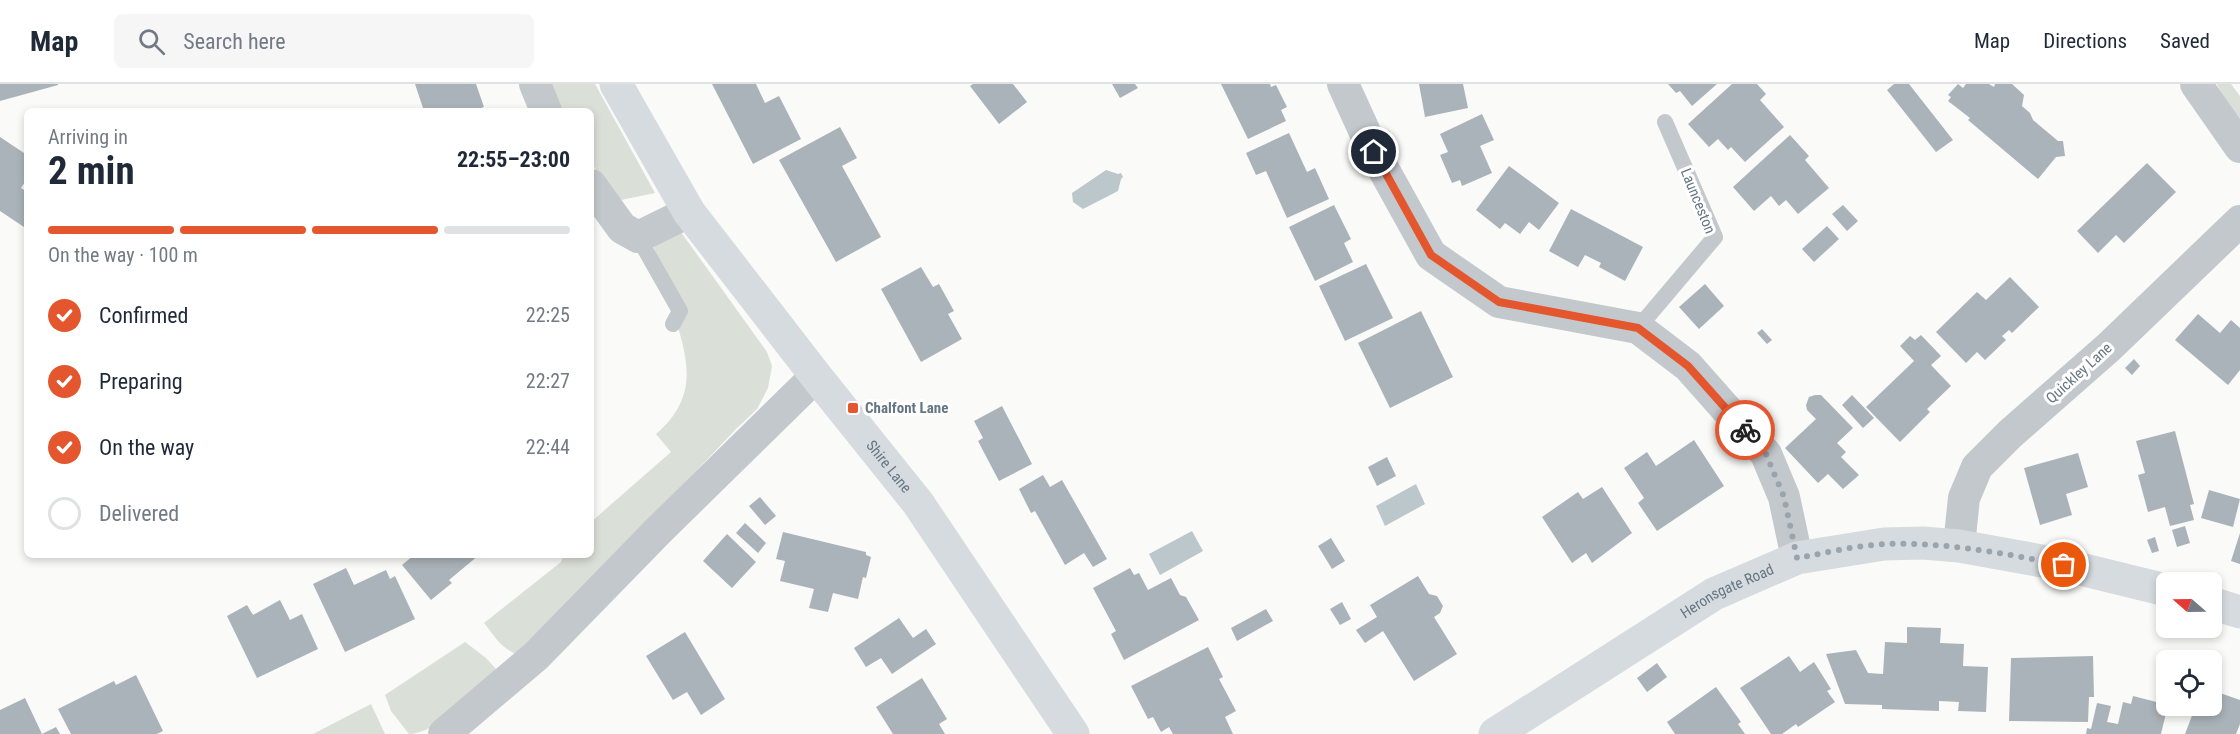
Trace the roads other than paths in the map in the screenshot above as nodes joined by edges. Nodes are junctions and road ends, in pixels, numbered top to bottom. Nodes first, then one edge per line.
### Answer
1 (535, 84) edge
2 (616, 84) edge
3 (1343, 84) edge
4 (2196, 84) edge
5 (545, 108) edge
6 (1665, 122) dead end
7 (2240, 147) edge
8 (594, 189) edge
9 (689, 212) junction
10 (2240, 220) edge
11 (638, 237) junction
12 (673, 324) dead end
13 (1638, 328) junction
14 (816, 376) junction
15 (1959, 546) junction
16 (1797, 558) junction
17 (2156, 588) edge
18 (2222, 606) edge
19 (2240, 612) edge
20 (444, 734) edge
21 (1073, 734) edge
22 (1495, 734) edge

1 - 5 street
2 - 9 street, Shire Lane
3 - 13 street
4 - 7 street
6 - 13 lane, Launceston
8 - 11 street
9 - 11 street
9 - 14 street, Shire Lane
10 - 15 street, Quickley Lane
11 - 12 lane
13 - 16 street
14 - 20 street
14 - 21 street, Shire Lane
15 - 16 street, Heronsgate Road
15 - 17 street, Heronsgate Road
16 - 22 street, Heronsgate Road
18 - 19 street

